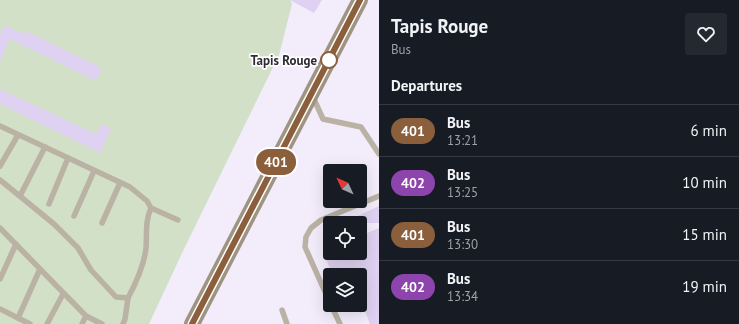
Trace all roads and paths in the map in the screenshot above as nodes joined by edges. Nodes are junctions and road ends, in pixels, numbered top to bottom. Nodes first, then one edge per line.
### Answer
1 (360, 0) edge
2 (311, 93) junction
3 (0, 126) edge
4 (18, 135) junction
5 (45, 147) junction
6 (379, 154) edge
7 (68, 158) junction
8 (0, 166) edge
9 (94, 170) junction
10 (0, 180) edge
11 (120, 183) junction
12 (20, 196) junction
13 (379, 196) edge
14 (49, 204) dead end
15 (151, 208) junction
16 (74, 216) dead end
17 (178, 220) dead end
18 (102, 223) dead end
19 (0, 228) edge
20 (16, 244) junction
21 (40, 269) junction
22 (0, 279) edge
23 (323, 286) edge
24 (64, 294) junction
25 (128, 298) junction
26 (0, 309) edge
27 (282, 310) dead end
28 (335, 312) edge
29 (86, 316) junction
30 (18, 318) junction
31 (30, 324) edge
32 (47, 324) edge
33 (82, 324) edge
34 (102, 324) edge
35 (123, 324) edge
36 (192, 324) edge
37 (287, 324) edge
38 (340, 324) edge

1 - 2 main road
2 - 6 lane
2 - 36 main road
3 - 4 lane
4 - 5 lane
4 - 8 lane
5 - 7 lane
5 - 12 lane
7 - 9 lane
7 - 14 lane
9 - 11 lane
9 - 16 lane
10 - 12 lane
11 - 15 lane
11 - 18 lane
12 - 25 lane
13 - 23 lane
15 - 17 lane
15 - 25 lane
19 - 20 lane
20 - 21 lane
20 - 22 lane
21 - 24 lane
21 - 30 lane
24 - 29 lane
24 - 32 lane
25 - 35 lane
26 - 30 lane
27 - 37 lane
28 - 38 lane
29 - 33 lane
29 - 34 lane
30 - 31 lane

